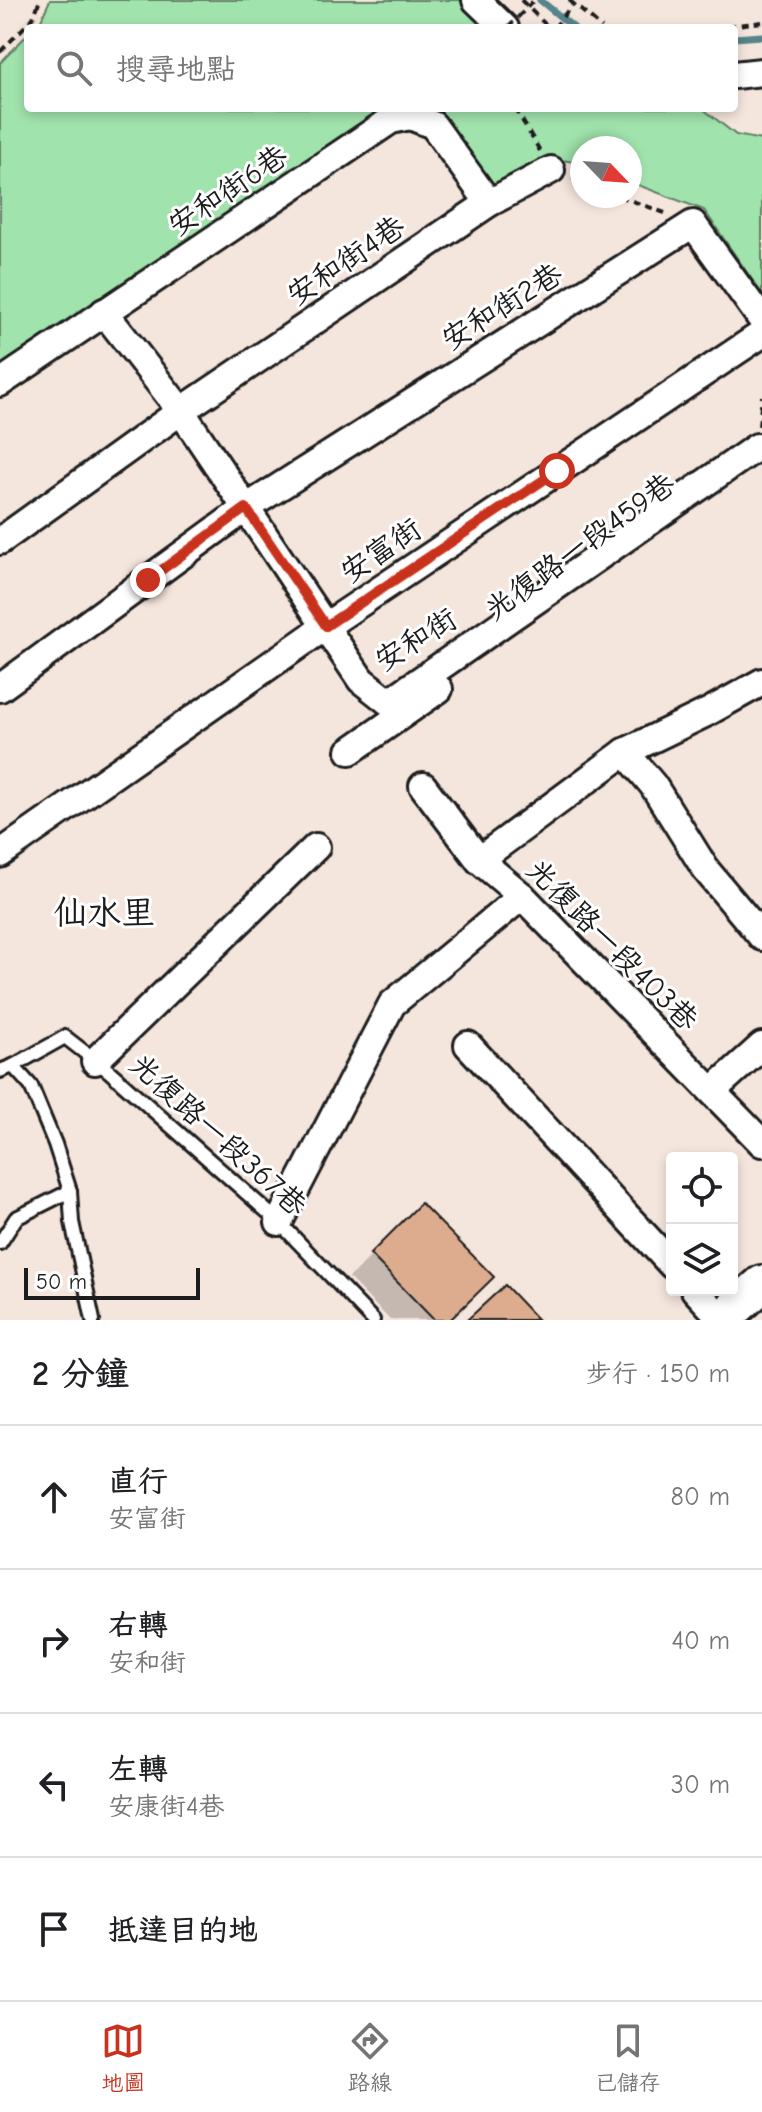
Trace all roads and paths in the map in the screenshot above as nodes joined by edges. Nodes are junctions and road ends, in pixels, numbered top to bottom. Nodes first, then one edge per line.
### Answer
1 (40, 0) edge
2 (476, 0) edge
3 (521, 0) edge
4 (534, 0) edge
5 (571, 2) edge
6 (762, 22) edge
7 (27, 24) edge
8 (503, 24) edge
9 (511, 24) edge
10 (547, 24) edge
11 (554, 24) edge
12 (597, 24) edge
13 (738, 25) edge
14 (24, 27) edge
15 (0, 52) edge
16 (762, 72) edge
17 (738, 75) edge
18 (517, 112) edge
19 (551, 170) joint
20 (489, 203) junction
21 (642, 205) edge
22 (693, 224) junction
23 (104, 312) junction
24 (762, 320) edge
25 (762, 334) edge
26 (0, 383) edge
27 (181, 411) junction
28 (760, 450) edge
29 (246, 508) junction
30 (0, 541) edge
31 (326, 626) junction
32 (762, 682) edge
33 (0, 688) edge
34 (350, 751) dead end
35 (625, 752) junction
36 (423, 786) dead end
37 (316, 847) dead end
38 (0, 854) edge
39 (479, 860) junction
40 (522, 896) junction
41 (762, 937) edge
42 (468, 1045) dead end
43 (762, 1046) edge
44 (95, 1061) junction
45 (6, 1069) edge
46 (712, 1091) junction
47 (762, 1143) edge
48 (70, 1191) junction
49 (279, 1222) junction
50 (0, 1243) edge
51 (666, 1259) edge
52 (762, 1284) edge
53 (700, 1296) edge
54 (93, 1320) edge
55 (373, 1320) edge
56 (722, 1320) edge

1 - 7 path
2 - 8 street
3 - 10 path
4 - 9 path, bridge
5 - 11 path
5 - 12 path
6 - 13 path
14 - 15 path
16 - 17 street
18 - 19 path
19 - 20 street, 安和街4巷
20 - 23 street, 安和街6巷
20 - 27 street, 安和街4巷
21 - 22 path
22 - 24 street
22 - 29 street, 安和街2巷
23 - 26 street, 安和街6巷
23 - 27 street, 安和街
25 - 31 street, 安富街
27 - 29 street, 安和街
27 - 30 street, 安和街4巷
28 - 31 street, 安和街
28 - 34 street, 光復路一段459巷
29 - 31 street, 安和街
29 - 33 street, 安和街2巷
31 - 38 street, 安富街
32 - 35 street
35 - 39 street
35 - 41 street
36 - 39 street, 光復路一段403巷
37 - 44 street
39 - 40 street, 光復路一段403巷
40 - 46 street, 光復路一段403巷
40 - 49 street
42 - 51 street
43 - 46 street
44 - 45 lane, 光復路一段367巷
44 - 49 lane, 光復路一段367巷
45 - 48 lane
46 - 47 street, 光復路一段403巷
48 - 50 lane
48 - 54 lane
49 - 55 lane, 光復路一段367巷
52 - 56 main road
53 - 56 street

